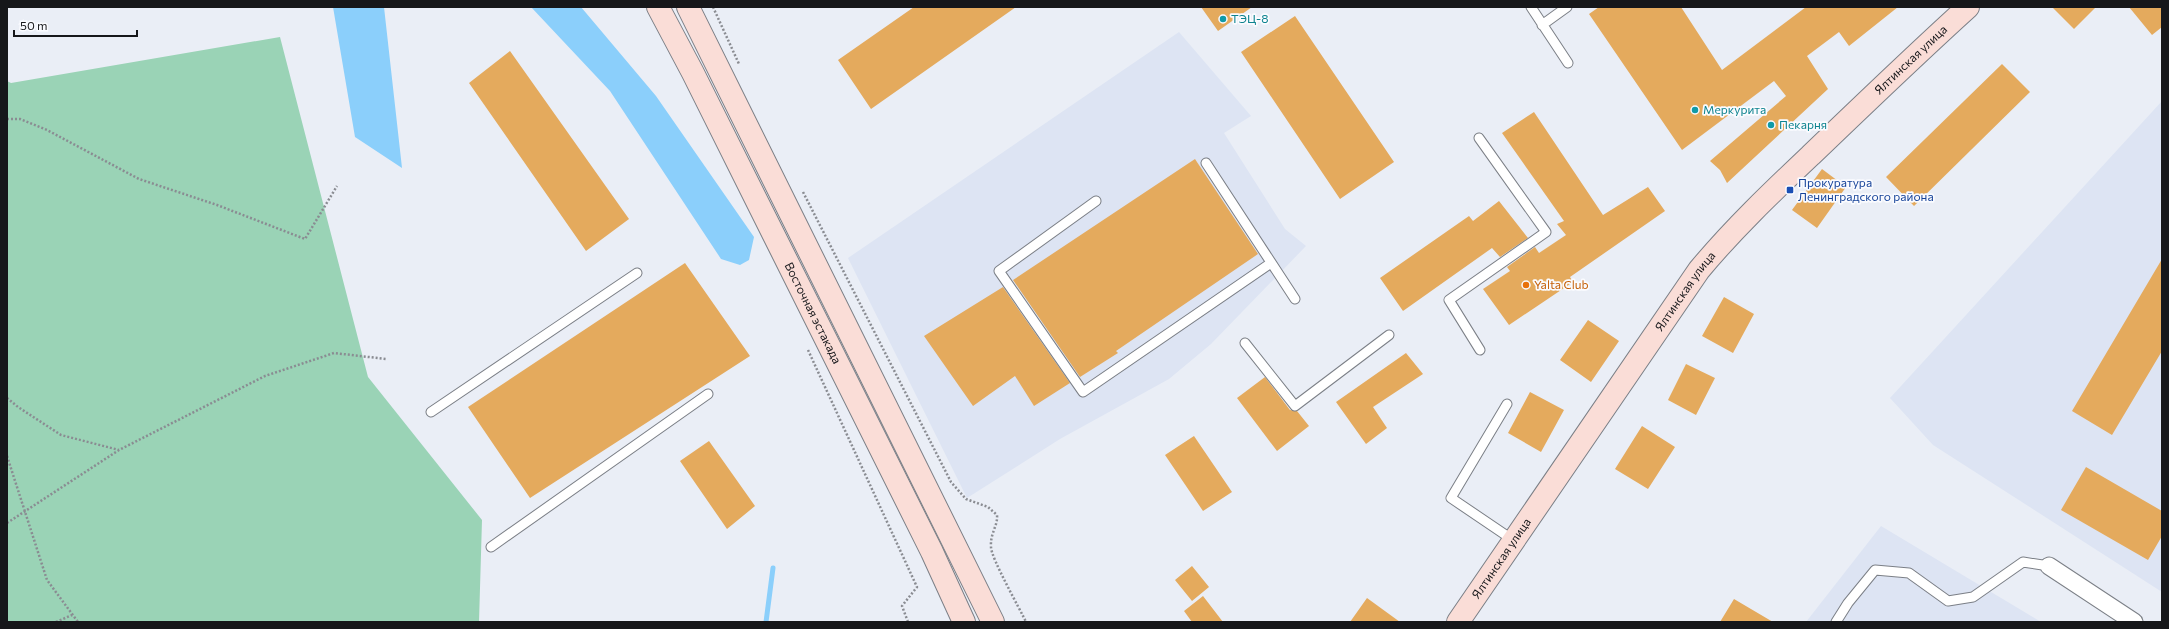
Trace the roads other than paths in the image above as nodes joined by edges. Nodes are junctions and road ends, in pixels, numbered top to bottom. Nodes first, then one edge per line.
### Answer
1 (658, 7) edge
2 (688, 7) edge
3 (1530, 7) edge
4 (1567, 7) edge
5 (1968, 7) edge
6 (1542, 24) junction
7 (1568, 63) dead end
8 (1479, 138) dead end
9 (1206, 163) dead end
10 (1096, 201) dead end
11 (1272, 263) junction
12 (637, 273) dead end
13 (1295, 299) dead end
14 (1390, 336) dead end
15 (1245, 343) dead end
16 (1480, 350) dead end
17 (708, 394) dead end
18 (1507, 404) dead end
19 (431, 412) dead end
20 (1513, 540) junction
21 (491, 547) dead end
22 (2049, 566) joint
23 (964, 622) edge
24 (993, 622) edge
25 (1458, 622) edge
26 (1836, 622) edge
27 (2134, 622) edge

1 - 23 main road, Восточная эстакада
2 - 24 main road, Восточная эстакада
3 - 6 lane
4 - 6 lane
5 - 20 main road, Ялтинская улица
6 - 7 lane
8 - 16 lane
9 - 11 lane
10 - 11 lane
11 - 13 lane
12 - 19 lane
14 - 15 lane
17 - 21 lane
18 - 20 lane
20 - 25 main road, Ялтинская улица
22 - 26 lane
22 - 27 street

